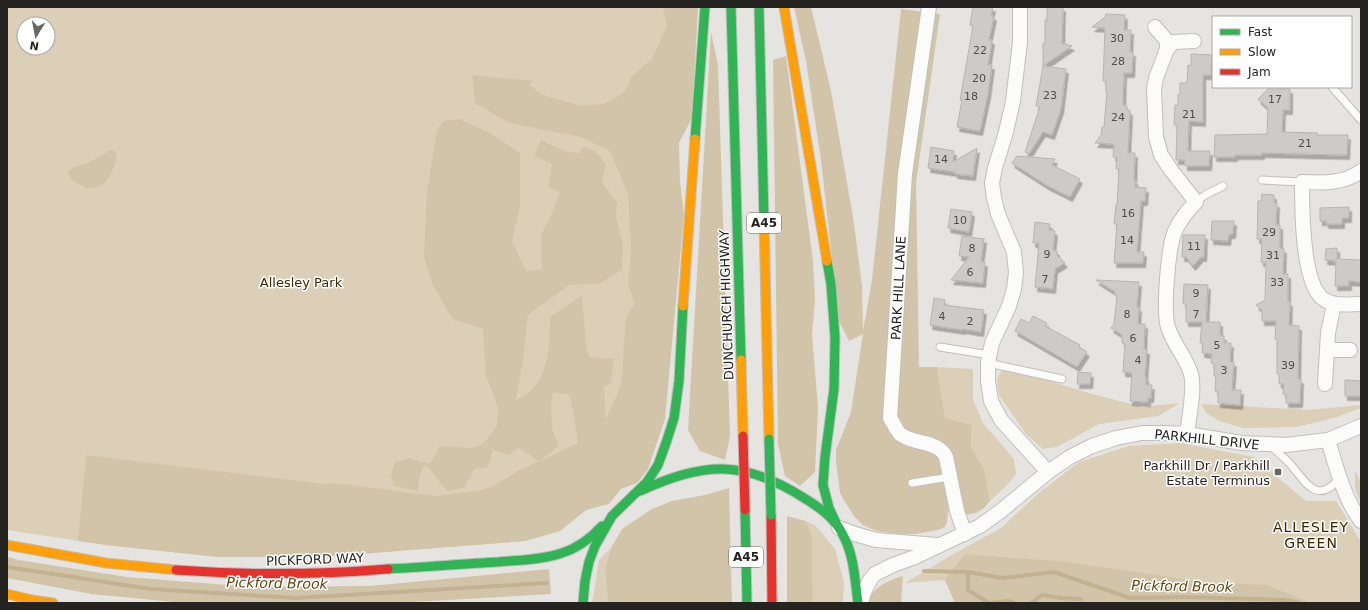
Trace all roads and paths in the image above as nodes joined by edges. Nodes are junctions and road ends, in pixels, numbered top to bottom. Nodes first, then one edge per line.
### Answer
1 (705, 7) edge
2 (731, 7) edge
3 (760, 7) edge
4 (784, 7) edge
5 (929, 7) edge
6 (1020, 7) edge
7 (1154, 27) dead end
8 (1194, 41) dead end
9 (1167, 49) junction
10 (1333, 88) edge
11 (1361, 120) edge
12 (1361, 171) edge
13 (1262, 180) dead end
14 (1302, 182) junction
15 (1223, 186) dead end
16 (1196, 202) junction
17 (1334, 304) junction
18 (1361, 304) edge
19 (940, 346) dead end
20 (1327, 350) junction
21 (1350, 350) dead end
22 (989, 359) junction
23 (1062, 379) dead end
24 (1325, 384) dead end
25 (1361, 426) edge
26 (1187, 434) junction
27 (1328, 440) junction
28 (1270, 445) junction
29 (1048, 472) junction
30 (950, 477) junction
31 (1340, 478) junction
32 (912, 483) dead end
33 (633, 495) junction
34 (612, 516) junction
35 (1361, 521) edge
36 (838, 526) junction
37 (965, 534) junction
38 (7, 545) edge
39 (938, 545) junction
40 (7, 594) edge
41 (53, 603) edge
42 (583, 603) edge
43 (747, 603) edge
44 (772, 603) edge
45 (859, 603) edge

1 - 33 highway
2 - 43 highway, DUNCHURCH HIGHWAY / A45, bridge
3 - 44 highway, A45, bridge
4 - 36 highway
5 - 30 street, PARK HILL LANE
6 - 22 street
7 - 9 street
8 - 9 street
9 - 16 street
10 - 11 lane
12 - 14 street
13 - 14 lane
14 - 17 street
15 - 16 lane
16 - 26 street
17 - 18 street
17 - 20 street
19 - 22 lane
20 - 21 street
20 - 24 street
22 - 23 lane
22 - 29 street
25 - 27 street, PARKHILL DRIVE
26 - 28 street, PARKHILL DRIVE
26 - 29 street, PARKHILL DRIVE
27 - 28 street, PARKHILL DRIVE
27 - 31 street
28 - 31 lane
29 - 37 street, PARKHILL DRIVE
30 - 32 lane
30 - 37 street, PARK HILL LANE
31 - 35 street
33 - 34 highway
33 - 36 highway
34 - 38 highway, PICKFORD WAY
34 - 42 highway
36 - 39 street, PARKHILL DRIVE
36 - 45 highway
37 - 39 street, PARKHILL DRIVE
39 - 45 street, PARKHILL DRIVE
40 - 41 highway

